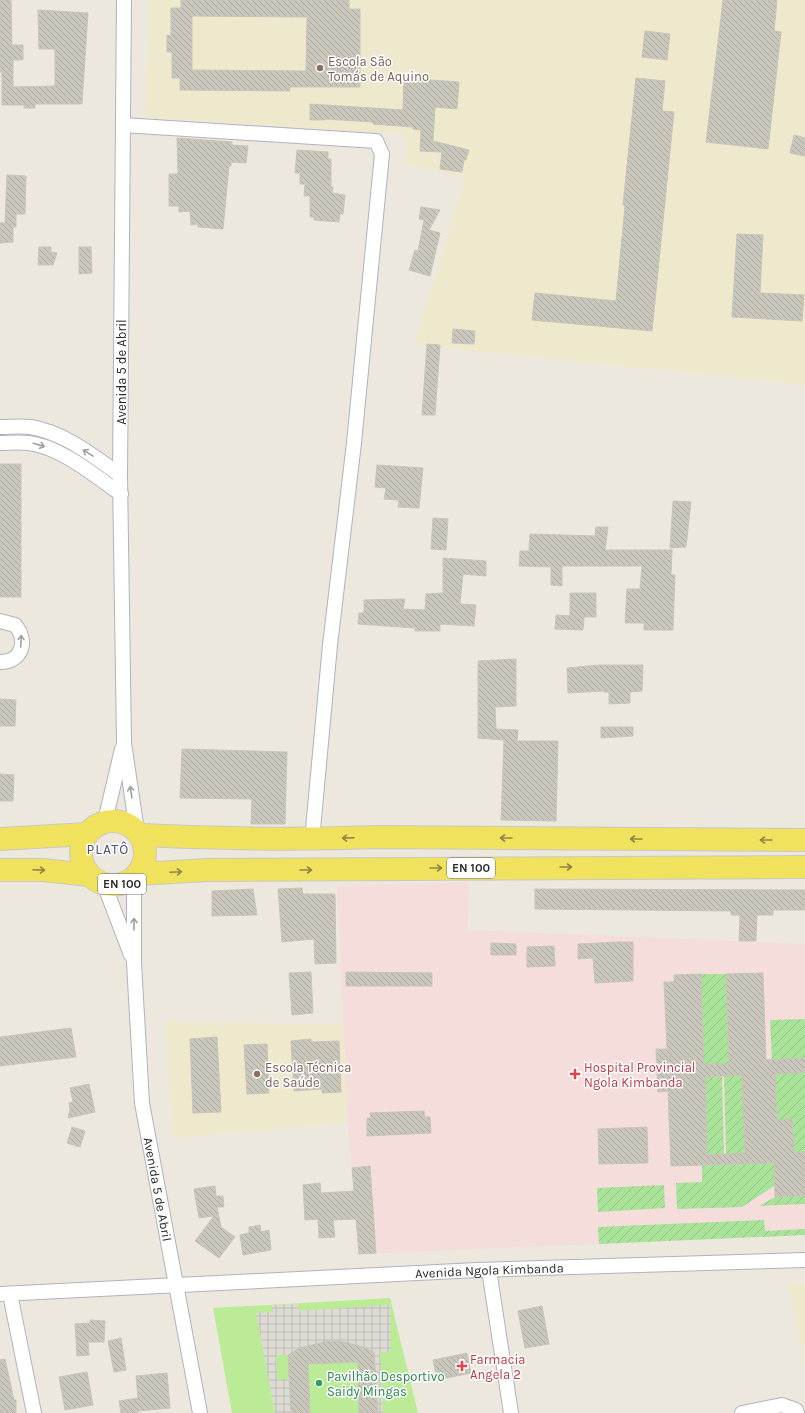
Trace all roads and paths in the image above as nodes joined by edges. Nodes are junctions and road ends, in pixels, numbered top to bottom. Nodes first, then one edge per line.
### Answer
1 (124, 0) edge
2 (123, 125) junction
3 (0, 427) edge
4 (0, 443) edge
5 (120, 475) junction
6 (121, 494) junction
7 (0, 621) edge
8 (0, 662) edge
9 (124, 743) junction
10 (105, 821) junction
11 (139, 833) junction
12 (87, 834) junction
13 (378, 837) junction
14 (0, 839) edge
15 (312, 840) junction
16 (805, 840) edge
17 (805, 867) edge
18 (380, 869) junction
19 (0, 870) edge
20 (136, 876) junction
21 (97, 879) junction
22 (134, 963) junction
23 (805, 1260) edge
24 (489, 1270) junction
25 (175, 1286) junction
26 (5, 1294) edge
27 (34, 1413) edge
28 (200, 1413) edge
29 (511, 1413) edge
30 (742, 1413) edge
31 (798, 1413) edge

1 - 2 street, Avenida 5 de Abril
2 - 5 street, Avenida 5 de Abril
2 - 15 street
5 -> 3 street
4 -> 6 street
5 - 6 street, Avenida 5 de Abril
6 - 9 street, Avenida 5 de Abril
8 -> 7 street
9 - 10 street, Avenida 5 de Abril
11 -> 9 street, Avenida 5 de Abril
10 - 11 main road
10 - 12 main road
11 - 15 main road
11 - 20 main road, EN 100
12 - 14 main road
12 - 21 main road, EN 100
13 -> 15 main road
16 -> 13 main road
13 - 18 main road
18 -> 17 main road, EN 100
20 -> 18 main road, EN 100
19 -> 21 main road, EN 100
20 - 21 main road, EN 100
22 -> 20 street, Avenida 5 de Abril
21 - 22 street, Avenida 5 de Abril
22 - 25 street, Avenida 5 de Abril
23 - 24 street, Avenida Ngola Kimbanda
24 - 25 street, Avenida Ngola Kimbanda
24 - 29 street
25 - 26 street, Avenida Ngola Kimbanda
25 - 28 street, Avenida 5 de Abril
26 - 27 street
30 - 31 street

